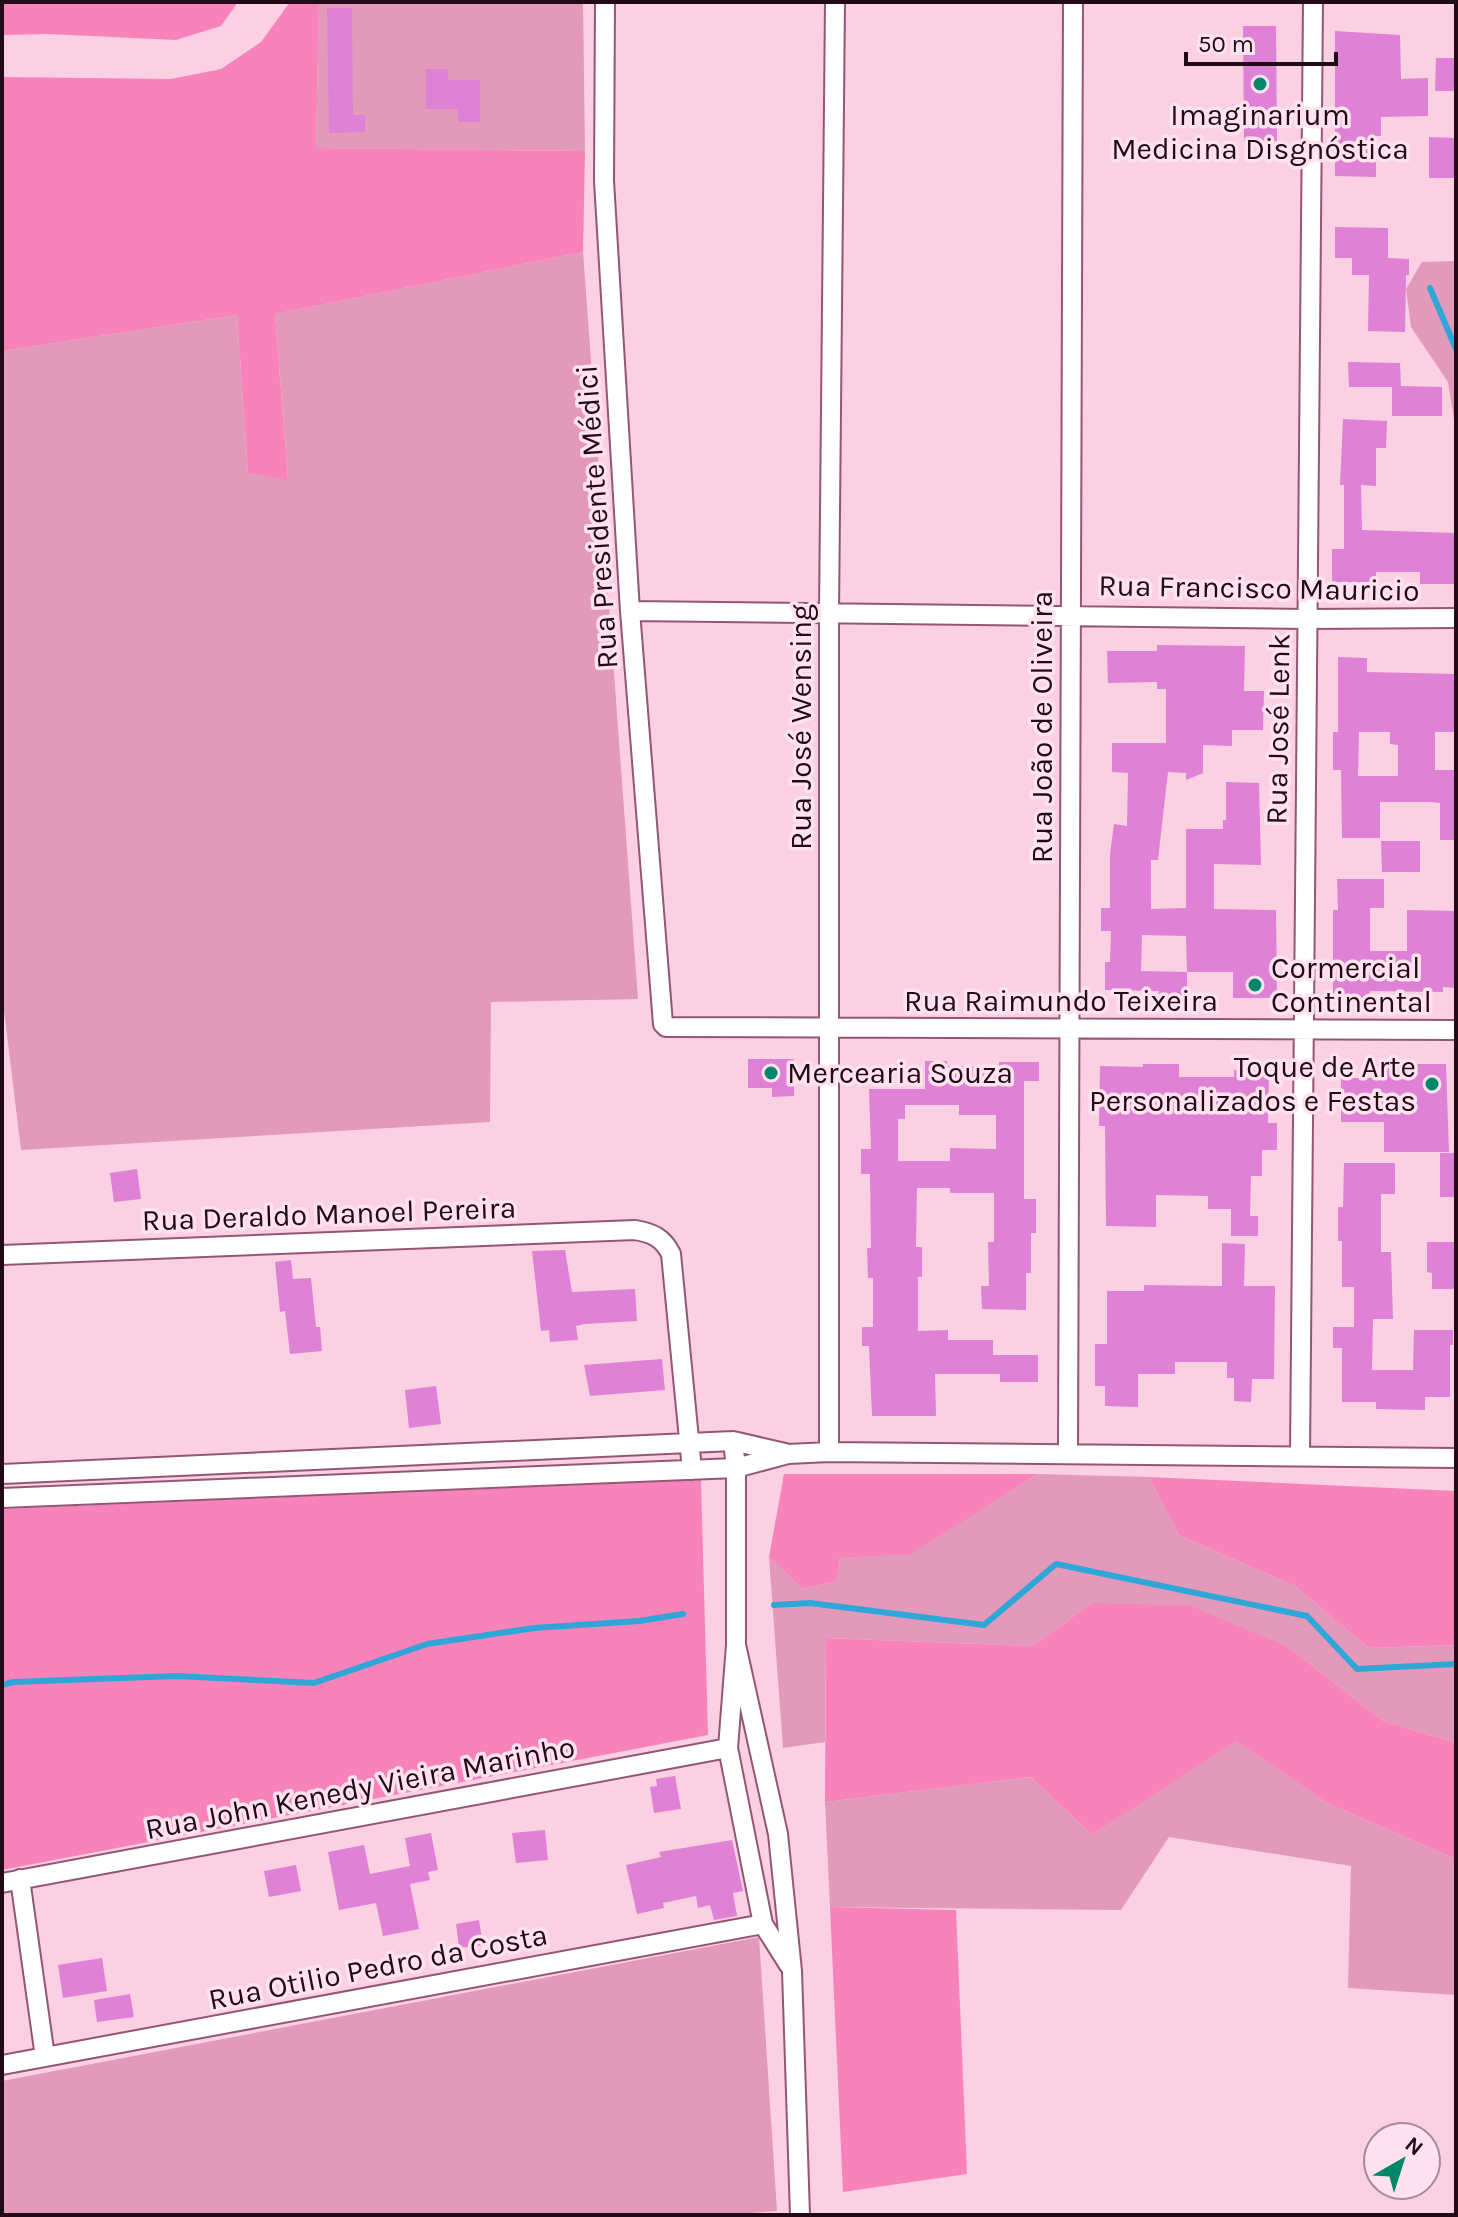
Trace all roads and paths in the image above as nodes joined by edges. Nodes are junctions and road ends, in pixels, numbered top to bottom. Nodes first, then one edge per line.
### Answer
1 (605, 2) edge
2 (835, 2) edge
3 (1073, 2) edge
4 (1313, 2) edge
5 (630, 611) junction
6 (829, 613) junction
7 (1071, 615) junction
8 (1456, 618) edge
9 (1307, 619) junction
10 (666, 1027) joint
11 (830, 1029) junction
12 (1303, 1029) junction
13 (1068, 1030) junction
14 (1456, 1030) edge
15 (2, 1255) edge
16 (733, 1441) junction
17 (690, 1443) junction
18 (829, 1452) junction
19 (1068, 1453) junction
20 (788, 1454) junction
21 (1300, 1456) junction
22 (1456, 1458) edge
23 (736, 1468) junction
24 (692, 1470) junction
25 (2, 1474) edge
26 (2, 1498) edge
27 (736, 1645) junction
28 (728, 1748) junction
29 (11, 1881) edge
30 (763, 1924) junction
31 (792, 1971) junction
32 (45, 2057) junction
33 (2, 2065) edge
34 (800, 2215) edge

1 - 5 street, Rua Presidente Médici
2 - 6 street, Rua José Wensing
3 - 7 street, Rua João de Oliveira
4 - 9 street, Rua José Lenk
5 - 6 street, Rua Francisco Mauricio
5 - 10 street, Rua Presidente Médici
6 - 7 street, Rua Francisco Mauricio
6 - 11 street, Rua José Wensing
7 - 9 street, Rua Francisco Mauricio
7 - 13 street, Rua João de Oliveira
8 - 9 street, Rua Francisco Mauricio
9 - 12 street, Rua José Lenk
10 - 11 street, Rua Raimundo Teixeira
11 - 13 street, Rua Raimundo Teixeira
11 - 18 street, Rua José Wensing
12 - 13 street, Rua Raimundo Teixeira
12 - 14 street, Rua Raimundo Teixeira
12 - 21 street, Rua José Lenk
13 - 19 street, Rua João de Oliveira
15 - 17 street, Rua Deraldo Manoel Pereira
16 - 17 street
16 - 20 street
16 - 23 street
17 - 24 street
17 - 25 street
18 - 19 street
18 - 20 street
19 - 21 street
20 - 23 street
21 - 22 street
23 - 24 street
23 - 27 street
24 - 26 street
27 - 28 street
27 - 31 street
28 - 29 street, Rua John Kenedy Vieira Marinho
28 - 30 street
29 - 32 street
30 - 31 street
30 - 32 street, Rua Otilio Pedro da Costa
31 - 34 street
32 - 33 street, Rua Otilio Pedro da Costa

